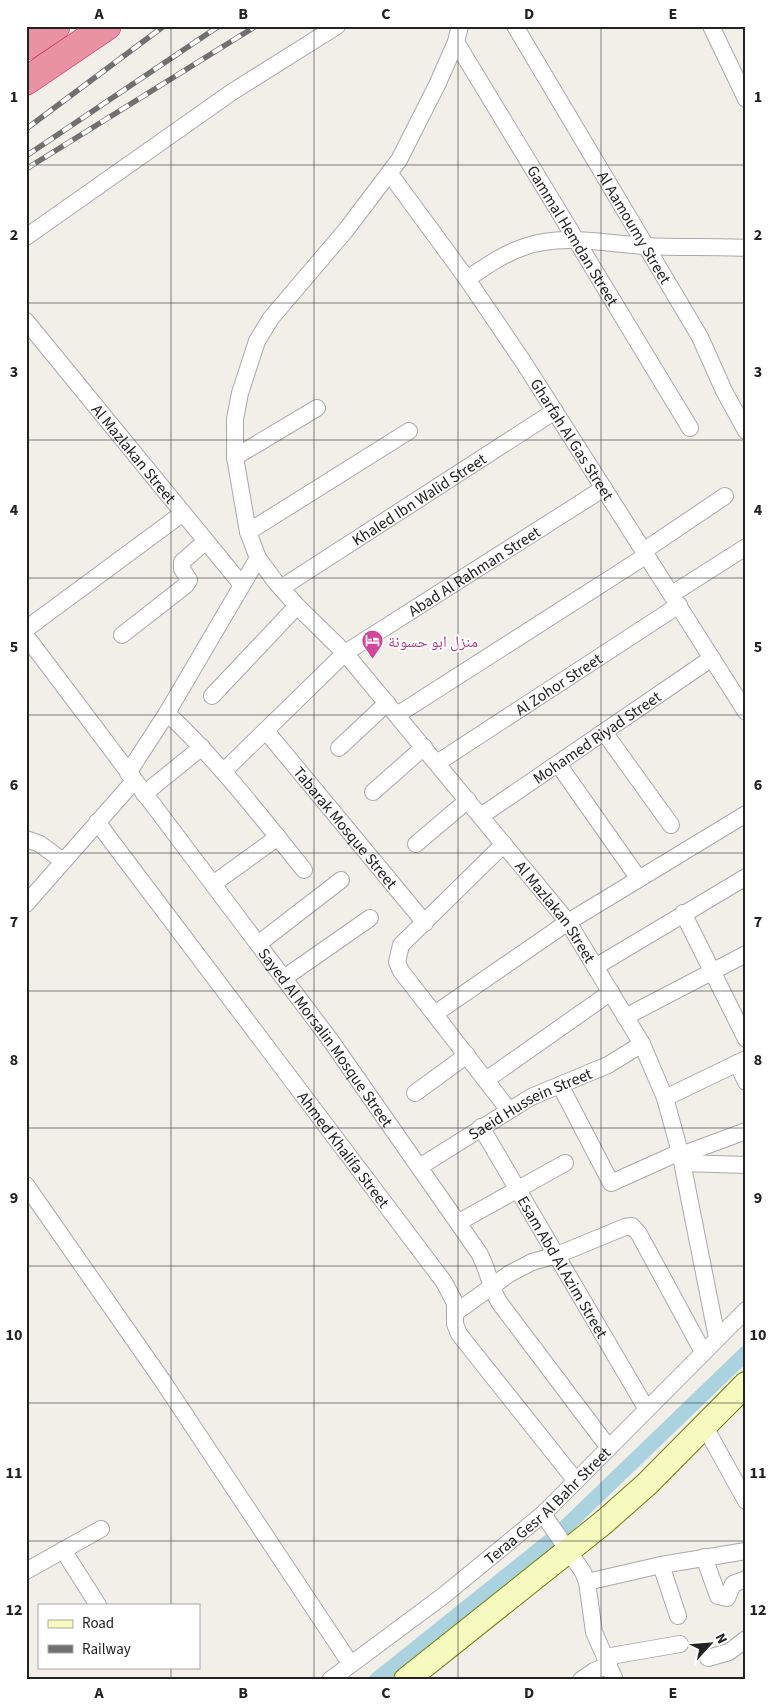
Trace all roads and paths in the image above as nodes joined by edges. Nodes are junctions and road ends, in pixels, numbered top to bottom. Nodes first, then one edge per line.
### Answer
1 (56, 26) edge
2 (107, 26) edge
3 (337, 26) edge
4 (460, 26) edge
5 (515, 26) edge
6 (711, 26) edge
7 (456, 42) junction
8 (26, 46) edge
9 (26, 81) edge
10 (746, 99) edge
11 (390, 174) junction
12 (26, 237) edge
13 (576, 241) junction
14 (648, 246) junction
15 (746, 248) edge
16 (467, 278) junction
17 (26, 321) edge
18 (317, 408) dead end
19 (555, 411) junction
20 (690, 428) dead end
21 (746, 430) edge
22 (409, 431) dead end
23 (235, 457) junction
24 (604, 488) junction
25 (725, 496) dead end
26 (182, 513) junction
27 (248, 532) junction
28 (206, 541) junction
29 (746, 547) edge
30 (646, 552) junction
31 (258, 558) junction
32 (242, 585) junction
33 (281, 588) junction
34 (676, 600) junction
35 (297, 606) junction
36 (26, 629) edge
37 (122, 635) dead end
38 (26, 636) edge
39 (345, 653) junction
40 (712, 658) junction
41 (212, 696) dead end
42 (392, 709) junction
43 (746, 712) edge
44 (167, 713) junction
45 (266, 731) junction
46 (604, 732) junction
47 (202, 746) junction
48 (424, 747) junction
49 (339, 748) dead end
50 (437, 762) junction
51 (558, 764) junction
52 (224, 771) junction
53 (131, 777) junction
54 (373, 792) dead end
55 (144, 794) junction
56 (468, 800) junction
57 (746, 814) edge
58 (481, 816) junction
59 (97, 822) junction
60 (671, 825) dead end
61 (278, 837) junction
62 (26, 839) edge
63 (416, 844) dead end
64 (504, 844) junction
65 (63, 861) junction
66 (304, 870) dead end
67 (746, 877) edge
68 (639, 879) junction
69 (341, 880) dead end
70 (213, 884) junction
71 (26, 904) edge
72 (683, 913) junction
73 (370, 918) dead end
74 (568, 922) junction
75 (425, 923) junction
76 (258, 944) junction
77 (746, 954) edge
78 (595, 967) junction
79 (712, 972) junction
80 (284, 978) junction
81 (611, 992) junction
82 (436, 1013) junction
83 (741, 1015) edge
84 (625, 1017) junction
85 (746, 1038) edge
86 (642, 1044) junction
87 (468, 1055) junction
88 (741, 1061) edge
89 (486, 1080) junction
90 (746, 1082) edge
91 (560, 1085) junction
92 (415, 1093) dead end
93 (665, 1098) junction
94 (508, 1110) junction
95 (481, 1127) junction
96 (746, 1131) edge
97 (682, 1157) junction
98 (565, 1163) dead end
99 (746, 1165) edge
100 (421, 1166) junction
101 (26, 1185) edge
102 (518, 1188) junction
103 (459, 1222) junction
104 (557, 1255) junction
105 (491, 1285) junction
106 (746, 1310) edge
107 (455, 1313) junction
108 (717, 1338) junction
109 (703, 1352) junction
110 (746, 1384) edge
111 (646, 1408) junction
112 (705, 1427) junction
113 (609, 1448) junction
114 (576, 1481) junction
115 (746, 1501) edge
116 (545, 1518) junction
117 (100, 1529) dead end
118 (567, 1547) junction
119 (63, 1550) junction
120 (746, 1551) edge
121 (704, 1557) junction
122 (661, 1565) junction
123 (26, 1571) edge
124 (746, 1579) edge
125 (587, 1582) junction
126 (97, 1604) edge
127 (678, 1616) dead end
128 (746, 1639) edge
129 (680, 1644) dead end
130 (708, 1658) dead end
131 (350, 1663) junction
132 (610, 1667) edge
133 (330, 1680) edge
134 (406, 1680) edge
135 (582, 1680) edge

1 - 8 highway
2 - 9 highway
3 - 12 street
4 - 7 street, Al Mazlakan Street
5 - 14 street, Al Aamoumy Street
6 - 10 street
7 - 11 street, Al Mazlakan Street
7 - 13 street, Gammal Hemdan Street
11 - 16 street, Gharfah Al Gas Street
11 - 23 street, Al Mazlakan Street
13 - 14 street
13 - 16 street
13 - 20 street, Gammal Hemdan Street
14 - 15 street
14 - 21 street, Al Aamoumy Street
16 - 19 street, Gharfah Al Gas Street
17 - 26 street, Al Mazlakan Street
18 - 23 street
19 - 24 street, Gharfah Al Gas Street
19 - 33 street, Khaled Ibn Walid Street
22 - 27 street
23 - 27 street, Al Mazlakan Street
24 - 30 street, Gharfah Al Gas Street
24 - 39 street, Abad Al Rahman Street
25 - 30 street
26 - 28 street, Al Mazlakan Street
26 - 36 street
27 - 31 street, Al Mazlakan Street
28 - 32 street, Al Mazlakan Street
28 - 37 street
29 - 34 street, Al Zohor Street
30 - 34 street, Gharfah Al Gas Street
30 - 42 street
31 - 32 street
31 - 33 street, Al Mazlakan Street
32 - 44 street
33 - 35 street, Al Mazlakan Street
34 - 40 street, Gharfah Al Gas Street
34 - 50 street, Al Zohor Street
35 - 39 street, Al Mazlakan Street
35 - 41 street
38 - 53 street, Sayed Al Morsalin Mosque Street
39 - 42 street, Al Mazlakan Street
39 - 45 street, Abad Al Rahman Street
40 - 43 street, Gharfah Al Gas Street
40 - 46 street, Mohamed Riyad Street
42 - 48 street, Al Mazlakan Street
42 - 49 street
44 - 47 street
44 - 53 street
45 - 52 street, Abad Al Rahman Street
45 - 75 street, Tabarak Mosque Street
46 - 51 street, Mohamed Riyad Street
46 - 60 street
47 - 52 street
47 - 55 street
48 - 50 street, Al Mazlakan Street
48 - 54 street
50 - 56 street, Al Mazlakan Street
51 - 58 street, Mohamed Riyad Street
51 - 68 street
52 - 61 street
53 - 55 street, Sayed Al Morsalin Mosque Street
53 - 59 street
55 - 70 street, Sayed Al Morsalin Mosque Street
56 - 58 street, Al Mazlakan Street
56 - 63 street
57 - 68 street
58 - 64 street, Al Mazlakan Street
59 - 65 street
59 - 107 street, Ahmed Khalifa Street
61 - 66 street
61 - 70 street
62 - 65 street
64 - 74 street, Al Mazlakan Street
64 - 75 street
65 - 71 street
67 - 72 street
68 - 74 street
69 - 76 street
70 - 76 street, Sayed Al Morsalin Mosque Street
72 - 78 street
72 - 79 street
73 - 80 street
74 - 78 street, Al Mazlakan Street
74 - 82 street
75 - 82 street
76 - 80 street, Sayed Al Morsalin Mosque Street
77 - 79 street
78 - 81 street, Al Mazlakan Street
79 - 83 street
79 - 84 street
80 - 100 street, Sayed Al Morsalin Mosque Street
81 - 84 street, Al Mazlakan Street
81 - 89 street
82 - 87 street
83 - 85 street
84 - 86 street, Al Mazlakan Street
86 - 91 street, Saeid Hussein Street
86 - 93 street, Al Mazlakan Street
87 - 89 street
87 - 92 street
88 - 90 street
88 - 93 street
89 - 94 street
91 - 94 street, Saeid Hussein Street
91 - 97 street
93 - 97 street, Al Mazlakan Street
94 - 95 street, Saeid Hussein Street
95 - 100 street, Saeid Hussein Street
95 - 102 street, Esam Abd Al Azim Street
96 - 97 street
97 - 99 street
97 - 108 street, Al Mazlakan Street
98 - 102 street
100 - 103 street, Sayed Al Morsalin Mosque Street
101 - 131 street
102 - 103 street
102 - 104 street, Esam Abd Al Azim Street
103 - 105 street, Sayed Al Morsalin Mosque Street
104 - 105 street
104 - 109 street
104 - 111 street, Esam Abd Al Azim Street
105 - 107 street
105 - 113 street, Sayed Al Morsalin Mosque Street
106 - 108 street, Teraa Gesr Al Bahr Street
107 - 114 street, Ahmed Khalifa Street
108 - 109 street, Teraa Gesr Al Bahr Street
109 - 111 street, Teraa Gesr Al Bahr Street
110 - 112 street
111 - 113 street, Teraa Gesr Al Bahr Street
112 - 115 street
112 - 118 street
113 - 114 street, Teraa Gesr Al Bahr Street
114 - 116 street, Teraa Gesr Al Bahr Street
116 - 118 street
116 - 131 street, Teraa Gesr Al Bahr Street
117 - 119 street
118 - 125 street
118 - 134 street
119 - 123 street
119 - 126 street
120 - 121 street
121 - 122 street
121 - 124 street
122 - 125 street
122 - 127 street
125 - 132 street
128 - 130 street
129 - 132 street
131 - 133 street, Teraa Gesr Al Bahr Street
132 - 135 street

